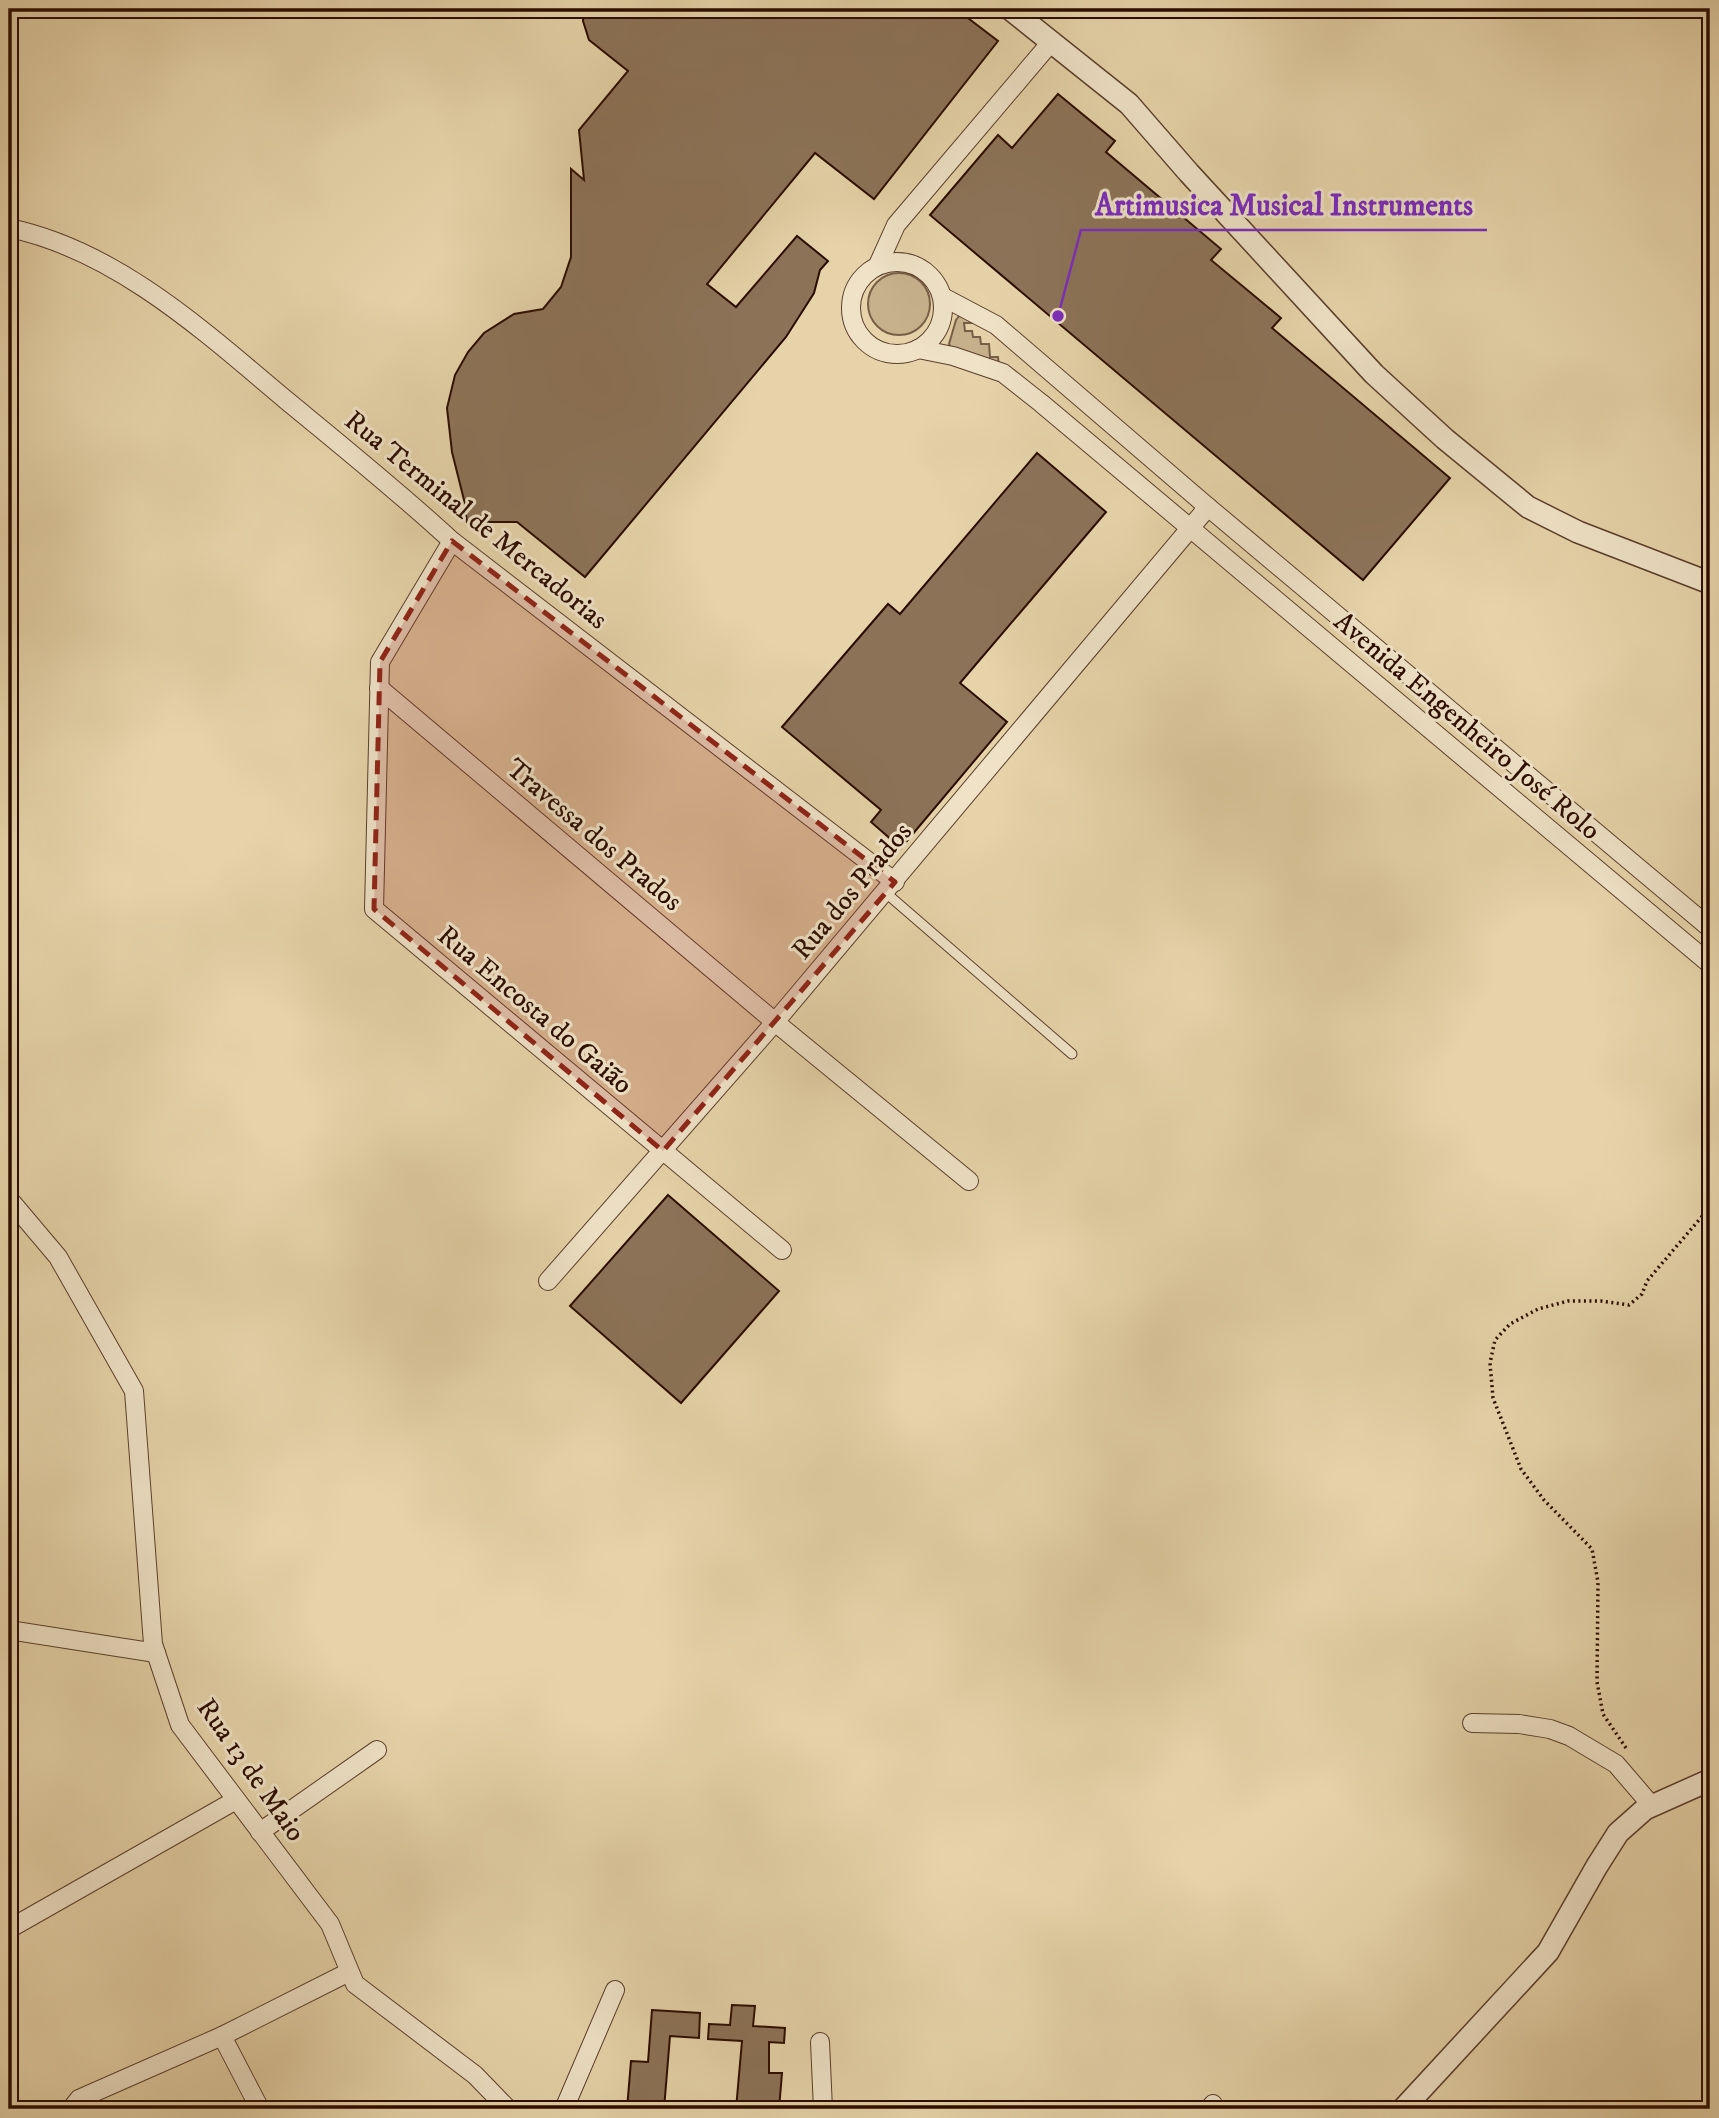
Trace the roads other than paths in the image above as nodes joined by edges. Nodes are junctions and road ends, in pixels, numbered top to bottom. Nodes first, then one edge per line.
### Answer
1 (1010, 9) edge
2 (1052, 41) junction
3 (9, 229) edge
4 (878, 265) junction
5 (943, 297) junction
6 (918, 349) junction
7 (1208, 507) junction
8 (1190, 528) junction
9 (452, 541) junction
10 (1710, 583) edge
11 (379, 688) junction
12 (890, 887) junction
13 (1710, 928) edge
14 (1710, 964) edge
15 (775, 1022) junction
16 (1072, 1054) dead end
17 (663, 1151) junction
18 (970, 1181) dead end
19 (9, 1199) edge
20 (782, 1250) dead end
21 (548, 1281) dead end
22 (9, 1630) edge
23 (156, 1653) junction
24 (1472, 1723) dead end
25 (377, 1750) dead end
26 (1710, 1780) edge
27 (236, 1800) junction
28 (1652, 1806) junction
29 (260, 1832) junction
30 (9, 1930) edge
31 (349, 1972) junction
32 (615, 1990) dead end
33 (222, 2036) junction
34 (820, 2042) dead end
35 (71, 2109) edge
36 (260, 2109) edge
37 (508, 2109) edge
38 (564, 2109) edge
39 (823, 2109) edge
40 (1403, 2109) edge

1 - 2 street
2 - 4 street, Avenida Engenheiro José Rolo
2 - 10 street
3 - 9 street, Rua Terminal de Mercadorias
4 - 5 street, Avenida Engenheiro José Rolo
4 - 6 street, Avenida Engenheiro José Rolo
5 - 6 street
5 - 7 street, Avenida Engenheiro José Rolo
6 - 8 street, Avenida Engenheiro José Rolo
7 - 8 street
7 - 13 street, Avenida Engenheiro José Rolo
8 - 12 street, Rua dos Prados
8 - 14 street, Avenida Engenheiro José Rolo
9 - 11 street
9 - 12 street, Rua Terminal de Mercadorias
11 - 15 street, Travessa dos Prados
11 - 17 street, Rua Encosta do Gaião
12 - 15 street, Rua dos Prados
12 - 16 lane
15 - 17 street, Rua dos Prados
15 - 18 street, Travessa dos Prados
17 - 20 street, Rua Encosta do Gaião
17 - 21 street, Rua dos Prados
19 - 23 street, Rua 13 de Maio
22 - 23 street
23 - 27 street, Rua 13 de Maio
24 - 28 street
25 - 29 street
26 - 28 street
27 - 29 street, Rua 13 de Maio
27 - 30 street
28 - 40 street
29 - 31 street, Rua 13 de Maio
31 - 33 street
31 - 37 street, Rua 13 de Maio
32 - 38 street
33 - 35 street
33 - 36 street
34 - 39 street

